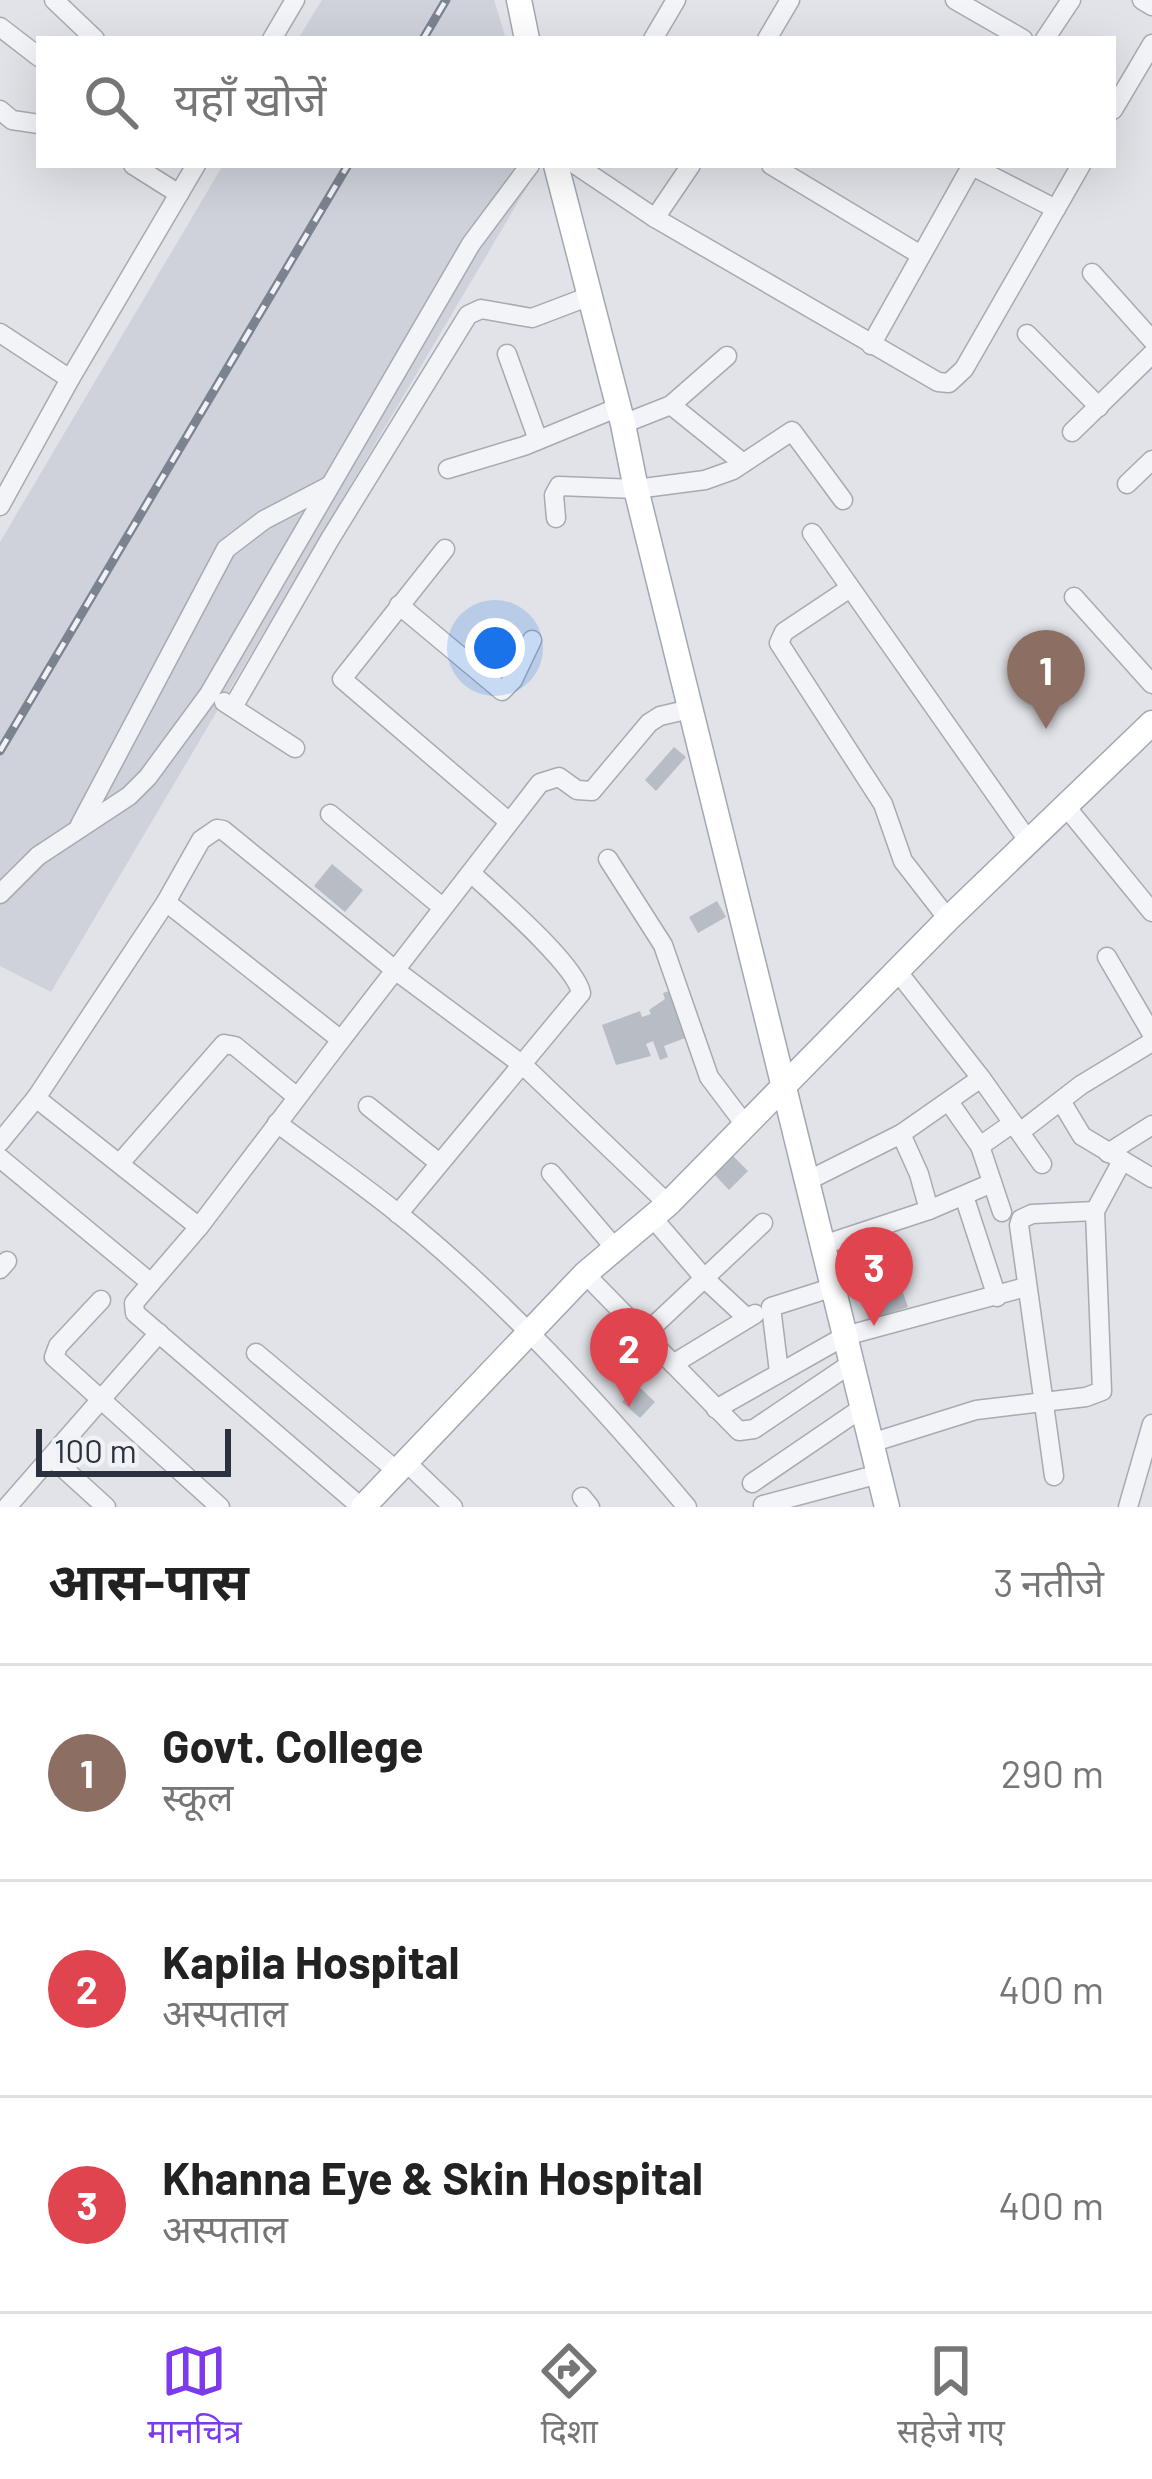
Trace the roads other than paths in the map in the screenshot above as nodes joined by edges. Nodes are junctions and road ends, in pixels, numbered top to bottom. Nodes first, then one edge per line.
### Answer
1 (54, 0) edge
2 (295, 0) edge
3 (519, 0) edge
4 (676, 0) edge
5 (790, 0) edge
6 (955, 0) edge
7 (1071, 0) edge
8 (1142, 0) edge
9 (1152, 6) edge
10 (0, 27) edge
11 (91, 36) edge
12 (274, 36) edge
13 (526, 36) edge
14 (655, 36) edge
15 (769, 36) edge
16 (1018, 36) edge
17 (1047, 36) edge
18 (1152, 44) edge
19 (36, 56) edge
20 (1116, 105) edge
21 (0, 110) edge
22 (36, 124) edge
23 (138, 168) edge
24 (194, 168) edge
25 (528, 168) edge
26 (573, 168) edge
27 (576, 168) edge
28 (689, 168) edge
29 (776, 168) edge
30 (971, 168) edge
31 (976, 168) edge
32 (1079, 168) edge
33 (179, 194) junction
34 (1055, 209) junction
35 (655, 218) junction
36 (919, 254) junction
37 (1092, 273) dead end
38 (590, 296) junction
39 (0, 333) edge
40 (1027, 334) dead end
41 (1152, 340) edge
42 (871, 345) junction
43 (507, 354) dead end
44 (1152, 354) edge
45 (727, 356) dead end
46 (70, 379) junction
47 (671, 405) junction
48 (1099, 407) junction
49 (621, 415) junction
50 (1072, 432) dead end
51 (538, 440) junction
52 (1152, 460) edge
53 (743, 463) junction
54 (448, 469) dead end
55 (1127, 484) dead end
56 (330, 485) junction
57 (636, 489) junction
58 (843, 500) dead end
59 (0, 506) edge
60 (556, 518) dead end
61 (812, 533) dead end
62 (445, 549) dead end
63 (850, 588) junction
64 (1074, 597) dead end
65 (399, 605) junction
66 (532, 640) dead end
67 (1152, 684) edge
68 (209, 694) junction
69 (233, 707) junction
70 (690, 709) junction
71 (1152, 723) edge
72 (295, 748) dead end
73 (1066, 808) junction
74 (330, 814) dead end
75 (508, 821) junction
76 (78, 830) junction
77 (1029, 842) junction
78 (608, 859) dead end
79 (471, 873) junction
80 (0, 895) edge
81 (166, 902) junction
82 (1149, 903) edge
83 (442, 907) junction
84 (948, 919) junction
85 (1108, 957) dead end
86 (395, 970) junction
87 (898, 972) junction
88 (1152, 1038) edge
89 (340, 1040) junction
90 (524, 1066) junction
91 (981, 1078) junction
92 (785, 1086) junction
93 (297, 1097) junction
94 (36, 1098) junction
95 (1061, 1101) junction
96 (949, 1102) junction
97 (368, 1106) dead end
98 (277, 1123) junction
99 (1152, 1125) edge
100 (746, 1126) junction
101 (1016, 1127) junction
102 (901, 1134) junction
103 (0, 1142) edge
104 (980, 1146) junction
105 (1115, 1157) junction
106 (0, 1158) edge
107 (120, 1162) junction
108 (438, 1162) junction
109 (1042, 1164) dead end
110 (551, 1173) dead end
111 (1152, 1178) edge
112 (809, 1180) junction
113 (992, 1183) junction
114 (964, 1196) junction
115 (660, 1210) junction
116 (929, 1210) junction
117 (1095, 1211) junction
118 (1001, 1212) dead end
119 (398, 1214) junction
120 (763, 1223) dead end
121 (199, 1227) junction
122 (823, 1245) junction
123 (615, 1248) junction
124 (585, 1274) junction
125 (705, 1279) junction
126 (151, 1283) junction
127 (834, 1287) junction
128 (1026, 1287) junction
129 (997, 1297) junction
130 (100, 1300) dead end
131 (771, 1307) junction
132 (748, 1318) junction
133 (159, 1333) junction
134 (528, 1333) junction
135 (644, 1335) junction
136 (845, 1336) junction
137 (256, 1353) dead end
138 (673, 1364) junction
139 (849, 1365) junction
140 (779, 1372) junction
141 (100, 1400) junction
142 (1044, 1403) junction
143 (862, 1408) junction
144 (716, 1409) junction
145 (1152, 1424) edge
146 (871, 1443) junction
147 (51, 1457) junction
148 (402, 1466) junction
149 (879, 1474) junction
150 (1054, 1476) dead end
151 (752, 1483) dead end
152 (833, 1497) edge
153 (763, 1505) edge
154 (7, 1507) edge
155 (106, 1507) edge
156 (220, 1507) edge
157 (362, 1507) edge
158 (453, 1507) edge
159 (687, 1507) edge
160 (887, 1507) edge
161 (1128, 1507) edge

1 - 11 street
2 - 12 street
3 - 13 main road
4 - 14 street
5 - 15 street
6 - 16 street
7 - 17 street
8 - 9 street
10 - 19 street
18 - 20 street
21 - 22 street
23 - 33 street
24 - 33 street
25 - 56 street
26 - 38 main road
27 - 35 street
28 - 35 street
29 - 36 street
30 - 36 street
31 - 34 street
32 - 34 street
33 - 46 street
34 - 42 street
35 - 42 street
36 - 42 street
37 - 41 street
38 - 49 main road
38 - 69 street
39 - 46 street
40 - 48 street
43 - 51 street
44 - 48 street
45 - 47 street
46 - 59 street
47 - 49 street
47 - 53 street
48 - 50 street
49 - 51 street
49 - 57 main road
51 - 54 street
52 - 55 street
53 - 57 street
53 - 58 street
56 - 68 street
56 - 76 street
57 - 60 street
57 - 70 main road
61 - 63 street
62 - 65 street
63 - 77 street
63 - 84 street
64 - 67 street
65 - 66 street
65 - 75 street
68 - 69 street
68 - 76 street
69 - 72 street
70 - 75 street
70 - 92 main road
71 - 73 main road
73 - 77 main road
73 - 82 street
74 - 83 street
75 - 79 street
76 - 80 street
77 - 84 main road
78 - 100 street
79 - 83 street
79 - 90 street
81 - 86 street
81 - 89 street
81 - 94 street
83 - 86 street
84 - 87 main road
85 - 88 street
86 - 89 street
86 - 90 street
87 - 91 street
87 - 92 main road
88 - 95 street
89 - 93 street
90 - 108 street
90 - 115 street
91 - 96 street
91 - 101 street
92 - 100 main road
92 - 112 main road
93 - 98 street
93 - 107 street
94 - 103 street
94 - 107 street
95 - 101 street
95 - 105 street
96 - 102 street
96 - 104 street
97 - 108 street
98 - 119 street
98 - 121 street
99 - 105 street
100 - 115 main road
101 - 104 street
101 - 109 street
102 - 112 street
102 - 116 street
104 - 113 street
105 - 111 street
105 - 117 street
106 - 126 street
107 - 121 street
108 - 119 street
110 - 123 street
112 - 122 main road
113 - 114 street
113 - 118 street
114 - 116 street
114 - 129 street
115 - 123 main road
115 - 125 street
116 - 122 street
117 - 128 street
117 - 142 street
119 - 134 street
120 - 125 street
121 - 126 street
122 - 127 main road
123 - 124 main road
124 - 134 main road
124 - 135 street
125 - 132 street
125 - 135 street
126 - 133 street
127 - 131 street
127 - 136 main road
128 - 129 street
128 - 142 street
129 - 136 street
130 - 141 street
131 - 132 street
131 - 140 street
132 - 138 street
133 - 141 street
133 - 157 street
134 - 148 main road
134 - 159 street
135 - 138 street
136 - 139 main road
136 - 140 street
137 - 148 street
138 - 144 street
139 - 143 main road
139 - 144 street
140 - 144 street
141 - 147 street
141 - 156 street
142 - 146 street
142 - 150 street
143 - 146 main road
143 - 151 street
145 - 161 street
146 - 149 main road
147 - 154 street
147 - 155 street
148 - 157 main road
148 - 158 street
149 - 152 street
149 - 160 main road
152 - 153 street

